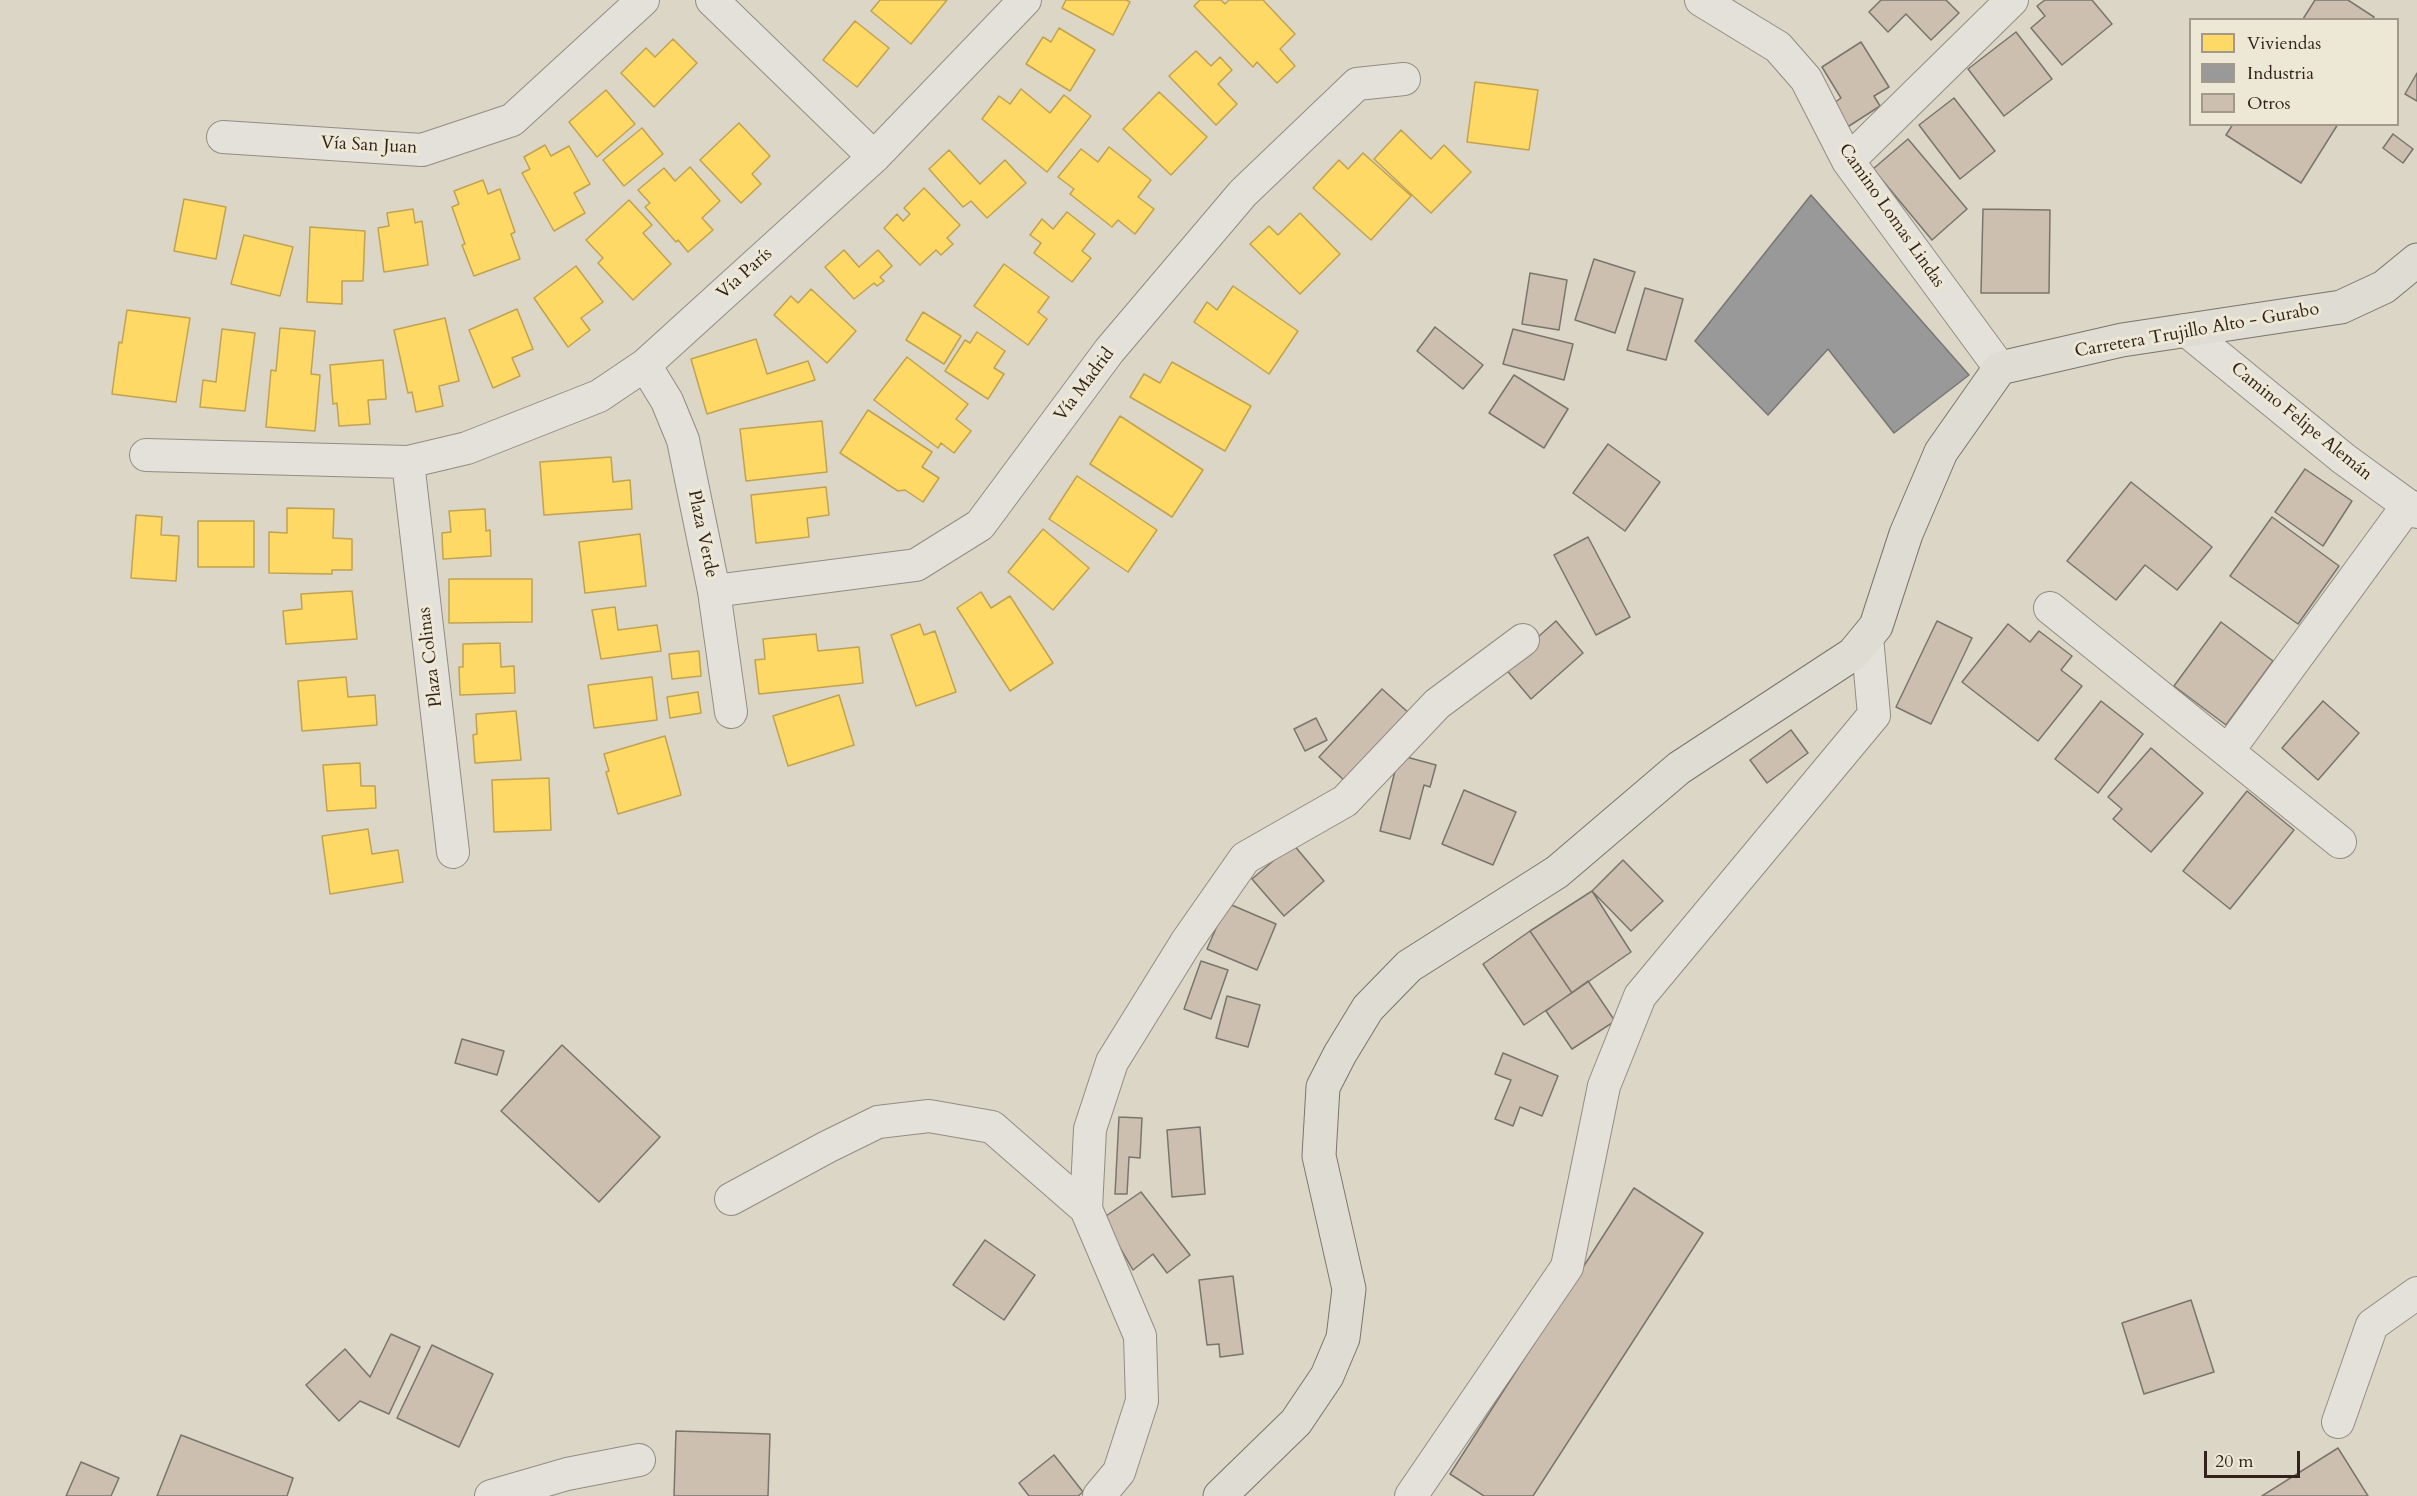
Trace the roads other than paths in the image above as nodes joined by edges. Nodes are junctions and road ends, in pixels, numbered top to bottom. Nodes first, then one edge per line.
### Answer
1 (643, 0) edge
2 (712, 0) edge
3 (1025, 0) edge
4 (1701, 0) edge
5 (2012, 0) edge
6 (1404, 78) dead end
7 (223, 137) dead end
8 (874, 157) junction
9 (1848, 161) junction
10 (2417, 260) edge
11 (2186, 330) junction
12 (645, 365) junction
13 (2000, 368) junction
14 (146, 455) dead end
15 (408, 462) junction
16 (2412, 508) edge
17 (714, 591) junction
18 (2050, 608) dead end
19 (1867, 637) junction
20 (1523, 640) dead end
21 (731, 712) dead end
22 (2228, 751) junction
23 (2340, 842) dead end
24 (453, 852) dead end
25 (731, 1199) dead end
26 (1086, 1209) junction
27 (2417, 1293) edge
28 (2338, 1422) dead end
29 (639, 1460) dead end
30 (491, 1496) edge
31 (1100, 1496) edge
32 (1220, 1496) edge
33 (1411, 1496) edge

1 - 7 street, Vía San Juan
2 - 8 street
3 - 8 street, Vía París
4 - 9 street, Camino Lomas Lindas
5 - 9 street
6 - 17 street, Vía Madrid
8 - 12 street, Vía París
9 - 13 street, Camino Lomas Lindas
10 - 11 main road, Carretera Trujillo Alto - Gurabo
11 - 13 main road, Carretera Trujillo Alto - Gurabo
11 - 16 street, Camino Felipe Alemán
12 - 15 street, Vía París
12 - 17 street, Plaza Verde
13 - 19 main road
14 - 15 street, Vía París
15 - 24 street, Plaza Colinas
16 - 22 street
17 - 21 street, Plaza Verde
18 - 22 street
19 - 32 main road
19 - 33 street
20 - 26 street
22 - 23 street
25 - 26 street
26 - 31 street
27 - 28 street
29 - 30 street

